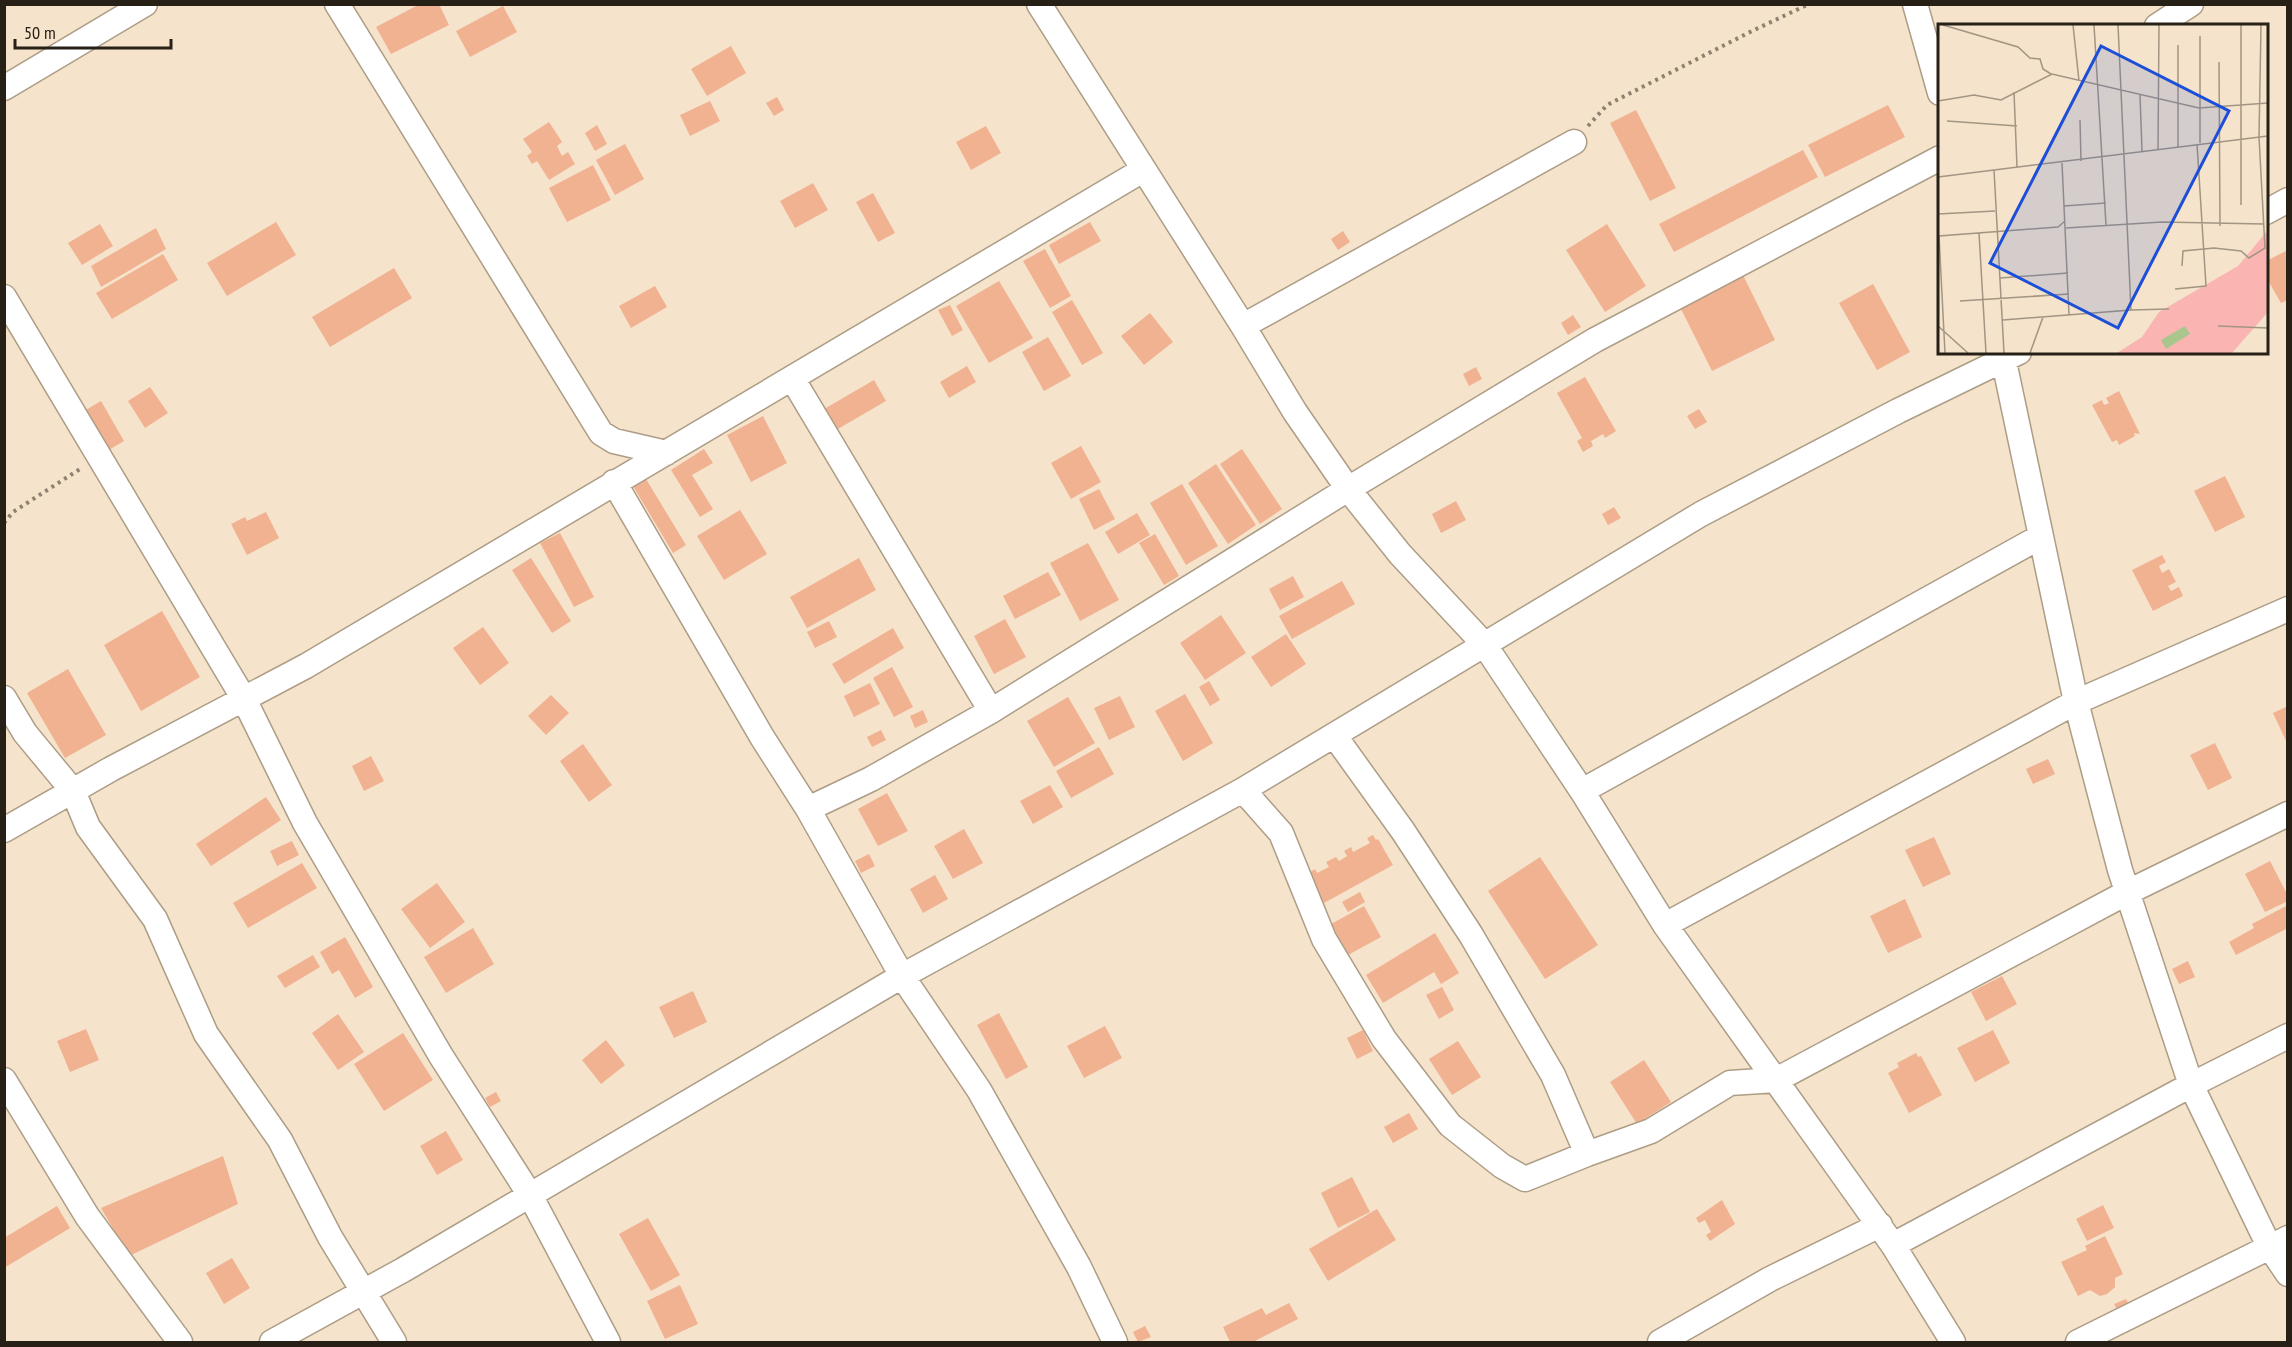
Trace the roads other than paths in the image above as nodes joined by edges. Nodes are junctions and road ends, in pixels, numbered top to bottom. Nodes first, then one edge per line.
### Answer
1 (145, 4) edge
2 (337, 4) edge
3 (1039, 4) edge
4 (1916, 4) edge
5 (2191, 4) edge
6 (2160, 24) edge
7 (1938, 86) edge
8 (4, 88) edge
9 (1574, 142) road end
10 (1938, 159) edge
11 (1143, 170) junction
12 (2288, 200) edge
13 (2268, 211) edge
14 (4, 297) edge
15 (1243, 326) junction
16 (2008, 355) edge
17 (792, 378) junction
18 (666, 453) junction
19 (614, 482) junction
20 (1348, 489) junction
21 (2040, 537) junction
22 (2288, 609) edge
23 (1484, 644) junction
24 (4, 698) edge
25 (244, 699) junction
26 (2076, 702) junction
27 (991, 711) junction
28 (1334, 735) junction
29 (1243, 790) junction
30 (73, 791) junction
31 (1582, 791) junction
32 (808, 809) junction
33 (2288, 814) edge
34 (4, 830) edge
35 (2128, 892) junction
36 (1665, 924) junction
37 (902, 976) junction
38 (2288, 1036) edge
39 (4, 1080) edge
40 (1776, 1080) junction
41 (2191, 1085) junction
42 (1587, 1154) junction
43 (530, 1195) junction
44 (1886, 1235) junction
45 (2278, 1242) edge
46 (2288, 1274) edge
47 (363, 1292) junction
48 (180, 1342) edge
49 (272, 1342) edge
50 (394, 1342) edge
51 (608, 1342) edge
52 (1115, 1342) edge
53 (1660, 1342) edge
54 (1953, 1342) edge
55 (2078, 1342) edge

1 - 8 street
2 - 18 street
3 - 11 street
4 - 7 street
5 - 6 street
9 - 15 street
10 - 20 street
11 - 15 street
11 - 17 street
12 - 13 street
14 - 25 street
15 - 20 street
16 - 21 street
16 - 23 street
17 - 18 street
17 - 27 street
18 - 19 street
19 - 25 street
19 - 32 street
20 - 23 street
20 - 27 street
21 - 26 street
21 - 31 street
22 - 26 street
23 - 28 street
23 - 31 street
24 - 30 street
25 - 30 street
25 - 43 street
26 - 35 street
26 - 36 street
27 - 32 street
28 - 29 street
28 - 42 street
29 - 37 street
29 - 42 street
30 - 34 street
30 - 47 street
31 - 36 street
32 - 37 street
33 - 35 street
35 - 40 street
35 - 41 street
36 - 40 street
37 - 43 street
37 - 52 street
38 - 41 street
39 - 48 street
40 - 42 street
40 - 44 street
41 - 44 street
41 - 45 street
43 - 47 street
43 - 51 street
44 - 53 street
44 - 54 street
45 - 46 street
45 - 55 street
47 - 49 street
47 - 50 street

